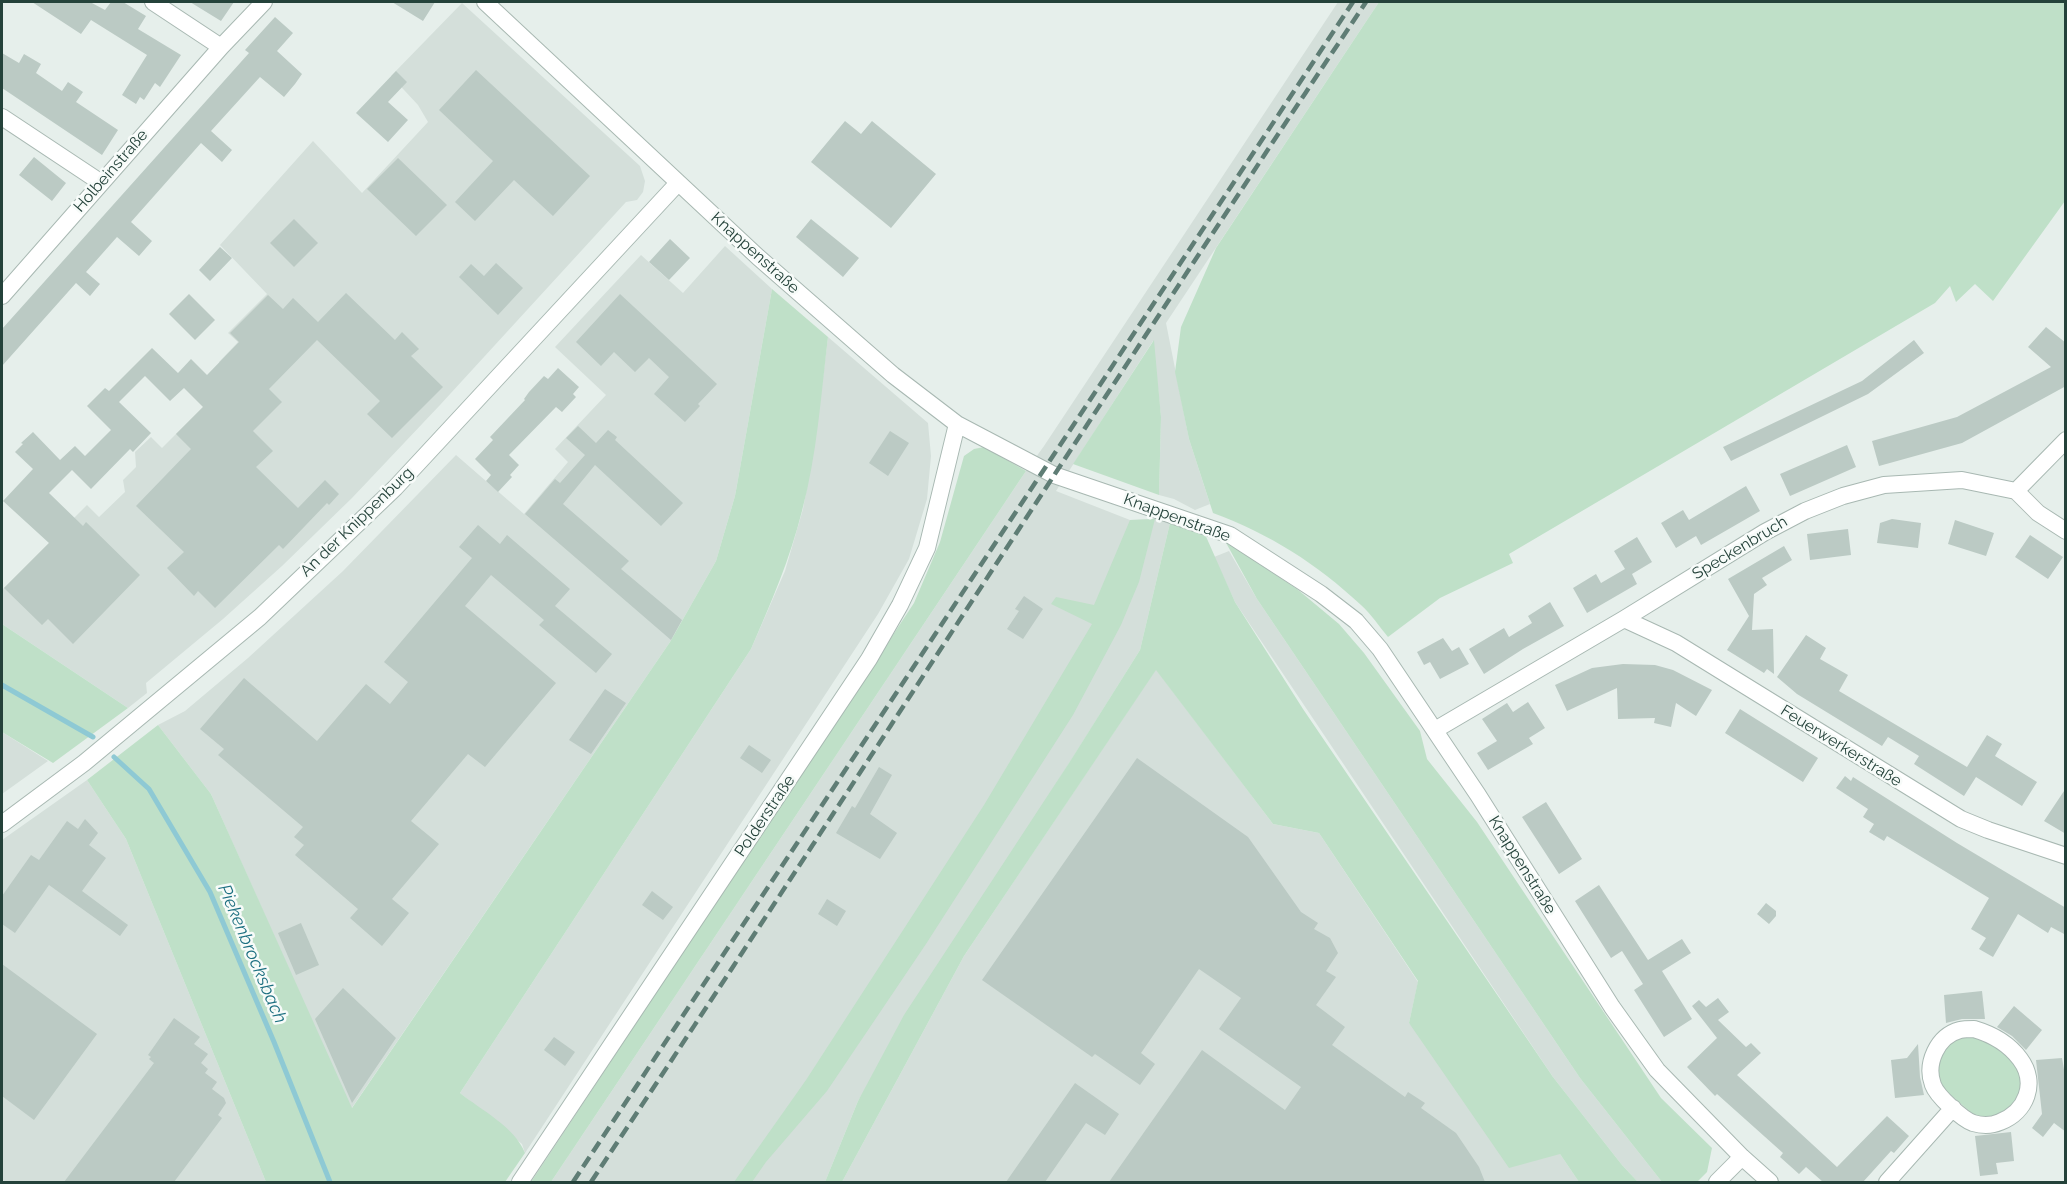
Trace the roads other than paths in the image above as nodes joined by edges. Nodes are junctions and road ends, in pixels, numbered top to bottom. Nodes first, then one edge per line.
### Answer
1 (153, 2) edge
2 (264, 2) edge
3 (485, 2) edge
4 (221, 47) junction
5 (2, 117) edge
6 (100, 182) junction
7 (678, 183) junction
8 (2, 296) edge
9 (957, 424) junction
10 (2066, 440) edge
11 (2016, 490) junction
12 (2066, 531) edge
13 (1624, 619) junction
14 (1435, 730) junction
15 (2, 824) edge
16 (2066, 856) edge
17 (1953, 1108) junction
18 (1742, 1158) junction
19 (520, 1182) edge
20 (1717, 1182) edge
21 (1770, 1182) edge
22 (1887, 1182) edge

1 - 4 street
2 - 4 street, Holbeinstraße
3 - 7 street, Knappenstraße
4 - 6 street, Holbeinstraße
5 - 6 street
6 - 8 street, Holbeinstraße
7 - 9 street, Knappenstraße
7 - 15 street, An der Knippenburg
9 - 14 street, Knappenstraße
9 - 19 street, Polderstraße
10 - 11 street
11 - 12 street
11 - 13 street, Speckenbruch
13 - 14 street, Speckenbruch
13 - 16 street, Feuerwerkerstraße
14 - 18 street, Knappenstraße
17 - 17 street
17 - 22 street
18 - 20 street
18 - 21 street, Knappenstraße

